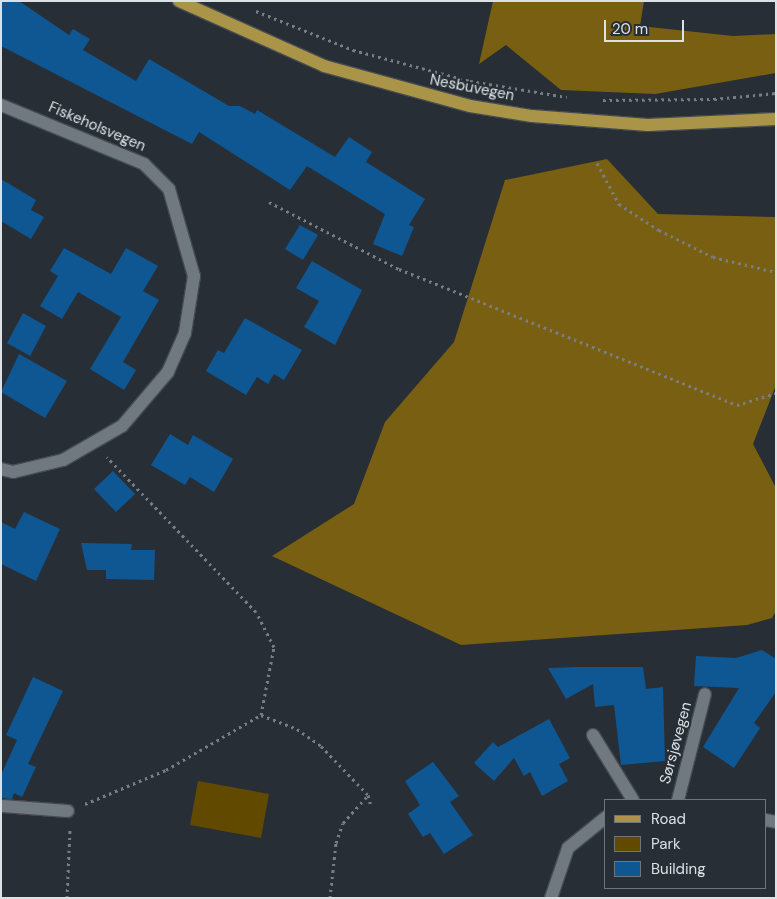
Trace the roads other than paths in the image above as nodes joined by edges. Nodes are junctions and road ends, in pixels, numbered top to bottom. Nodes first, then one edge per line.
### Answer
1 (179, 1) edge
2 (1, 105) edge
3 (776, 119) edge
4 (1, 469) edge
5 (706, 694) dead end
6 (593, 734) dead end
7 (632, 799) edge
8 (678, 799) edge
9 (1, 806) edge
10 (68, 811) road end
11 (604, 819) edge
12 (551, 898) edge

1 - 3 main road, Nesbuvegen
2 - 4 street, Fiskeholsvegen
5 - 8 street, Sørsjøvegen
6 - 7 street
9 - 10 street
11 - 12 street

